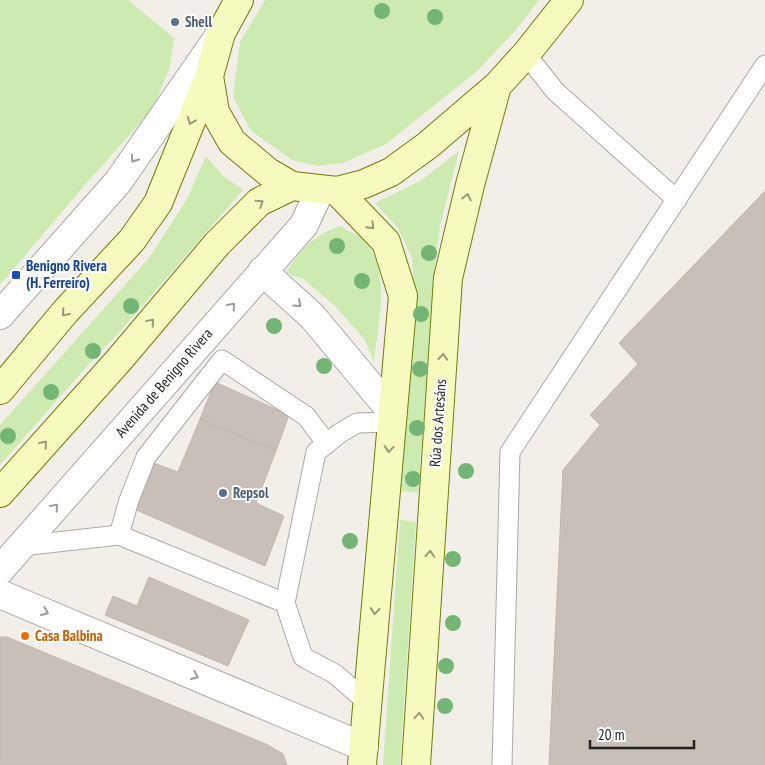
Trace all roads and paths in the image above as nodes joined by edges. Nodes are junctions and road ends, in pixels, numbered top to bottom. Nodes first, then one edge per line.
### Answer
1 (239, 0) edge
2 (569, 0) edge
3 (221, 33) junction
4 (526, 54) junction
5 (765, 65) edge
6 (209, 76) junction
7 (497, 86) junction
8 (292, 186) junction
9 (329, 190) junction
10 (677, 200) junction
11 (262, 271) junction
12 (0, 315) edge
13 (182, 362) junction
14 (205, 382) junction
15 (0, 390) edge
16 (392, 417) junction
17 (327, 444) junction
18 (0, 494) edge
19 (119, 535) junction
20 (21, 546) junction
21 (0, 570) edge
22 (0, 594) edge
23 (285, 603) junction
24 (368, 702) junction
25 (363, 756) edge
26 (416, 765) edge
27 (502, 765) edge

1 - 3 main road
2 - 4 main road
3 - 6 main road
3 -> 12 street
4 - 7 main road
4 - 10 lane
5 - 10 lane
6 - 8 main road
6 -> 15 main road
7 - 9 main road
26 -> 7 main road, Rúa dos Artesáns
8 - 9 main road
18 -> 8 main road
9 - 11 street, Avenida de Benigno Rivera
9 -> 16 main road
10 - 27 lane
13 -> 11 street, Avenida de Benigno Rivera
11 -> 16 street
13 - 14 lane
20 -> 13 street, Avenida de Benigno Rivera
14 - 17 lane
14 - 19 lane
16 - 17 lane
16 -> 24 main road
17 - 23 lane
19 - 20 lane
19 - 23 lane
20 - 21 street, Avenida de Benigno Rivera
22 -> 25 street
23 - 24 lane
24 - 25 main road

